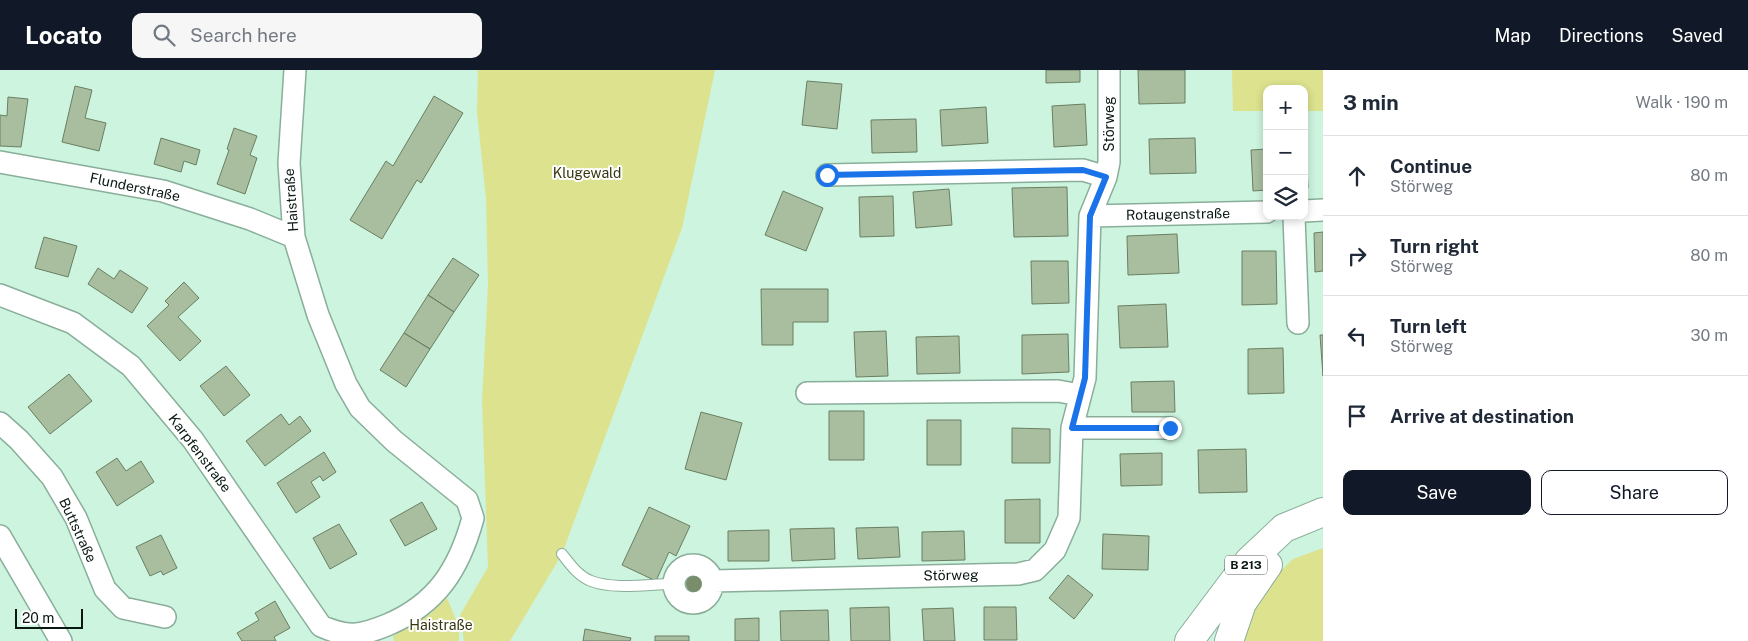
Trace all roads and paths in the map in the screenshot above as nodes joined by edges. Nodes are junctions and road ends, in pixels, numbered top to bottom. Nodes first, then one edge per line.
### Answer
1 (295, 70) edge
2 (1109, 70) edge
3 (0, 162) edge
4 (827, 175) dead end
5 (1106, 177) junction
6 (1323, 210) edge
7 (1308, 211) edge
8 (1263, 212) edge
9 (1090, 216) junction
10 (1294, 220) edge
11 (294, 237) junction
12 (0, 295) edge
13 (1298, 323) dead end
14 (808, 393) dead end
15 (1080, 395) junction
16 (0, 423) edge
17 (1072, 428) junction
18 (1170, 428) dead end
19 (1323, 512) edge
20 (1323, 532) edge
21 (0, 536) edge
22 (562, 554) dead end
23 (713, 581) junction
24 (673, 584) junction
25 (165, 617) dead end
26 (363, 638) edge
27 (61, 641) edge
28 (1189, 641) edge
29 (1230, 641) edge

1 - 11 street, Haistraße
2 - 5 street, Störweg
3 - 11 street, Flunderstraße
4 - 5 street
5 - 9 street, Störweg
6 - 7 street
8 - 9 street, Rotaugenstraße
9 - 15 street, Störweg
10 - 13 street
11 - 26 street, Haistraße
12 - 26 street, Karpfenstraße
14 - 15 street
15 - 17 street, Störweg
16 - 25 street, Buttstraße
17 - 18 street
17 - 23 street, Störweg
19 - 28 highway, B 213
20 - 29 highway, B 213
21 - 27 street
22 - 24 lane
23 - 24 street
23 - 24 street

